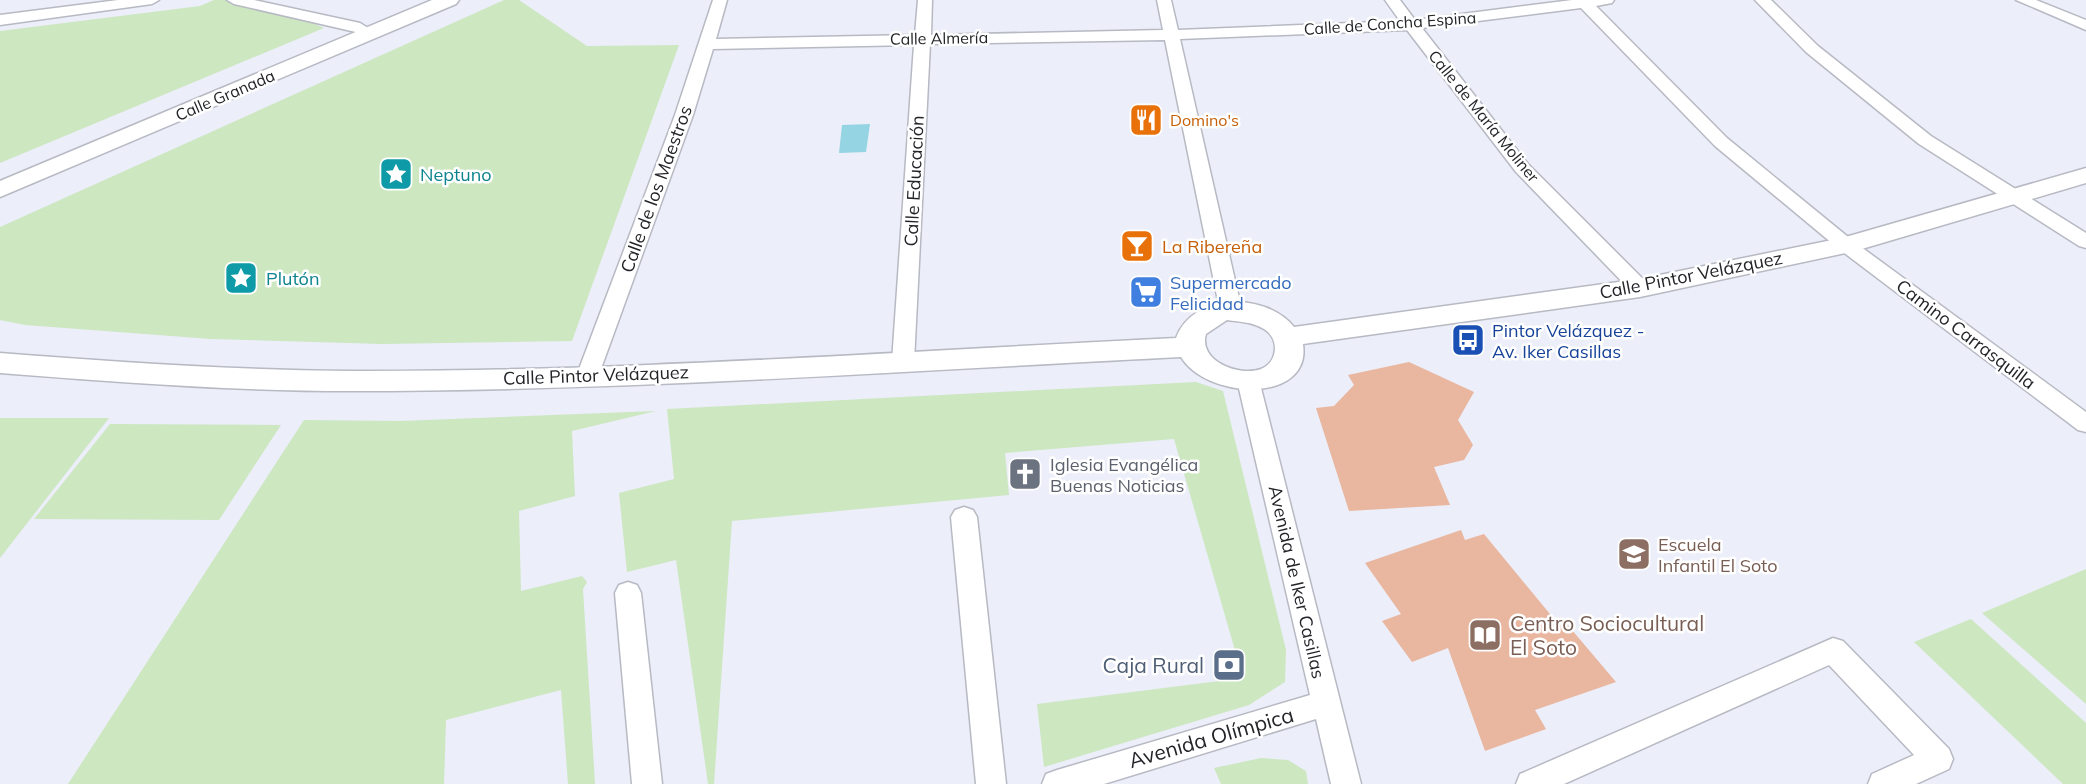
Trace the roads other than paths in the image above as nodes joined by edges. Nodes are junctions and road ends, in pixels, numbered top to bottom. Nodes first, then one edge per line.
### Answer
1 (152, 0) edge
2 (234, 0) edge
3 (421, 0) edge
4 (449, 0) edge
5 (720, 0) edge
6 (925, 0) edge
7 (1164, 0) edge
8 (1392, 0) edge
9 (1607, 0) edge
10 (1762, 0) edge
11 (2023, 0) edge
12 (1584, 2) edge
13 (0, 20) edge
14 (1411, 25) junction
15 (2086, 25) edge
16 (360, 27) junction
17 (1172, 35) junction
18 (923, 38) junction
19 (706, 44) junction
20 (2086, 175) edge
21 (0, 177) edge
22 (0, 190) edge
23 (2016, 198) junction
24 (2086, 242) edge
25 (1846, 245) junction
26 (1640, 288) junction
27 (1231, 311) junction
28 (1288, 337) junction
29 (1191, 347) junction
30 (903, 362) junction
31 (0, 363) edge
32 (587, 377) junction
33 (1248, 380) junction
34 (2086, 424) edge
35 (964, 517) dead end
36 (628, 593) dead end
37 (1326, 703) junction
38 (1540, 782) edge
39 (647, 784) edge
40 (991, 784) edge
41 (1057, 784) edge
42 (1346, 784) edge
43 (1884, 784) edge

1 - 13 street
2 - 16 street
3 - 16 street, Calle Granada
4 - 22 street, Calle Granada
5 - 19 street, Calle de los Maestros
6 - 18 street, Calle Educación
7 - 17 street
8 - 14 street, Calle de María Moliner
9 - 12 street, Calle de Concha Espina
10 - 23 street
11 - 15 street
12 - 14 street, Calle de Concha Espina
12 - 25 street, Camino Carrasquilla
14 - 17 street, Calle de Concha Espina
14 - 26 street, Calle de María Moliner
16 - 21 street, Calle Granada
17 - 18 street, Calle Almería
17 - 27 street
18 - 19 street, Calle Almería
18 - 30 street, Calle Educación
19 - 32 street, Calle de los Maestros
20 - 23 street, Calle Pintor Velázquez
23 - 24 street
23 - 25 street, Calle Pintor Velázquez
25 - 26 street, Calle Pintor Velázquez
25 - 34 street, Camino Carrasquilla
26 - 28 street, Calle Pintor Velázquez
27 - 28 street
27 - 29 street
28 - 33 street
29 - 30 street, Calle Pintor Velázquez
29 - 33 street
30 - 32 street, Calle Pintor Velázquez
31 - 32 street, Calle Pintor Velázquez
33 - 37 street, Avenida de Iker Casillas
35 - 40 street
36 - 39 street
37 - 41 street, Avenida Olímpica
37 - 42 street, Avenida de Iker Casillas
38 - 43 street

